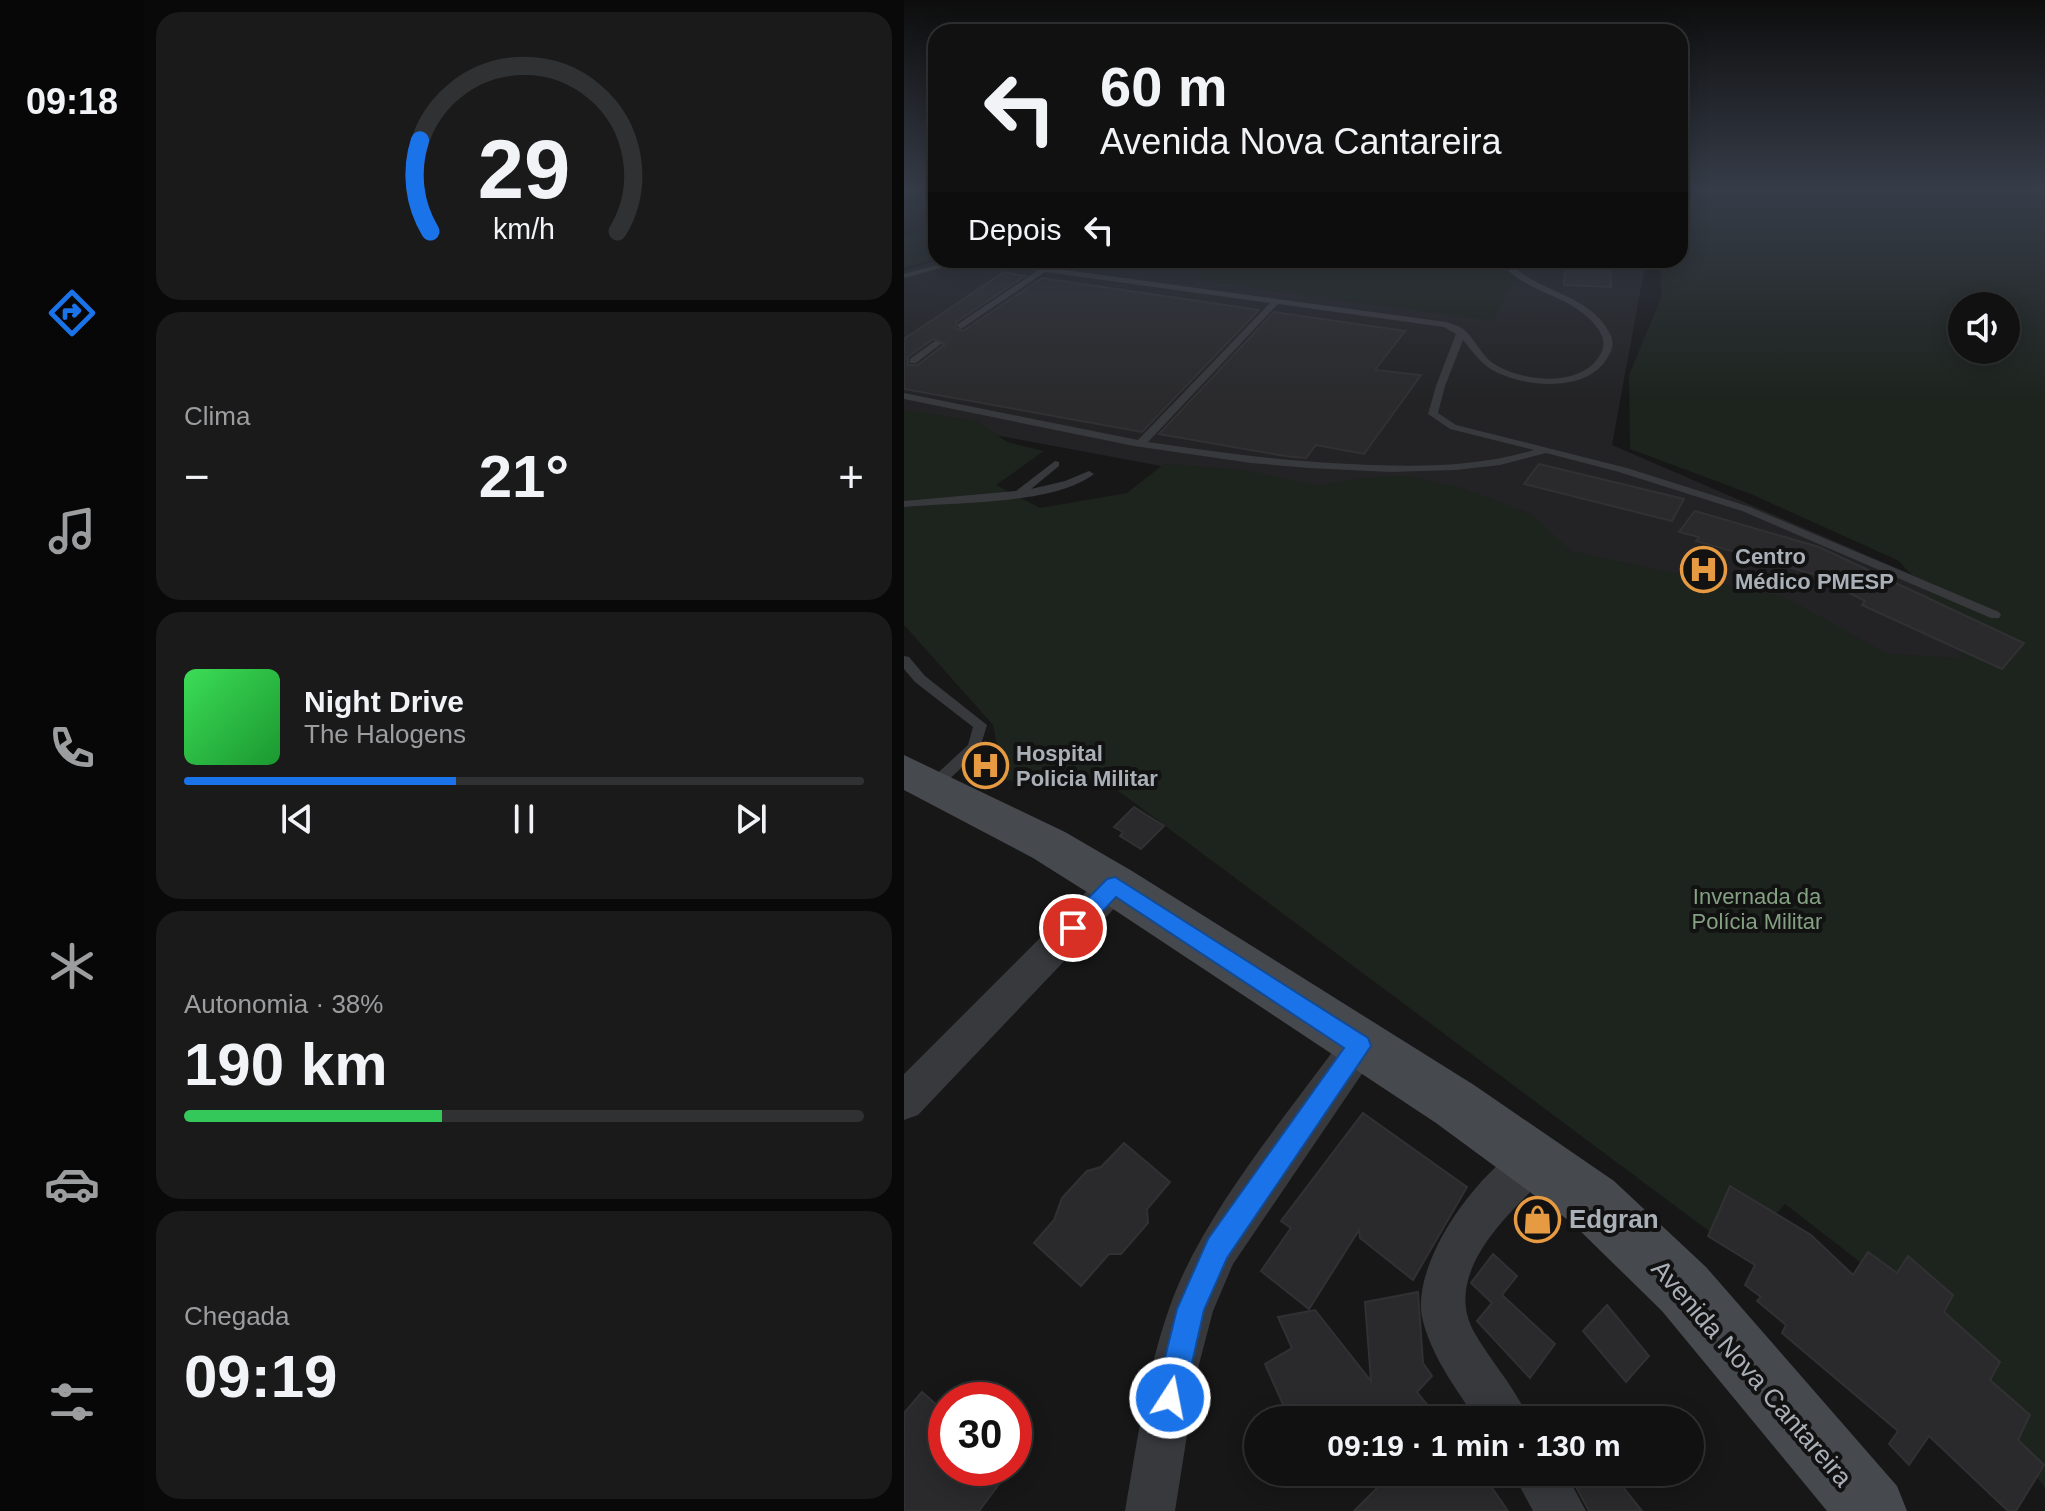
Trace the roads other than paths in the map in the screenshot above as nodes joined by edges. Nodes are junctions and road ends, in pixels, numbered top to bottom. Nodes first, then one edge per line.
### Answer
1 (939, 268) edge
2 (1027, 268) edge
3 (1510, 268) edge
4 (1043, 270) junction
5 (904, 276) edge
6 (1275, 303) junction
7 (961, 326) dead end
8 (1462, 331) junction
9 (938, 343) dead end
10 (913, 361) dead end
11 (904, 396) edge
12 (1141, 443) junction
13 (1544, 451) junction
14 (1055, 464) dead end
15 (1089, 474) dead end
16 (1021, 492) junction
17 (904, 504) edge
18 (1995, 615) dead end
19 (904, 660) edge
20 (919, 778) edge
21 (1115, 885) junction
22 (1359, 1046) junction
23 (904, 1101) edge
24 (1536, 1159) junction
25 (1497, 1406) edge
26 (1546, 1486) edge
27 (1150, 1511) edge
28 (1561, 1511) edge
29 (1872, 1511) edge

1 - 5 lane
2 - 4 lane
3 - 8 lane
4 - 6 lane
4 - 7 lane
6 - 8 lane
6 - 12 lane
8 - 13 lane
9 - 10 lane
11 - 12 lane
12 - 13 lane
13 - 18 lane
14 - 16 lane
15 - 16 lane
16 - 17 lane
19 - 20 lane
20 - 21 main road, Avenida Nova Cantareira
21 - 22 main road, Avenida Nova Cantareira
21 - 23 street
22 - 24 main road, Avenida Nova Cantareira
22 - 27 street
24 - 25 street
24 - 29 main road, Avenida Nova Cantareira
26 - 28 street

